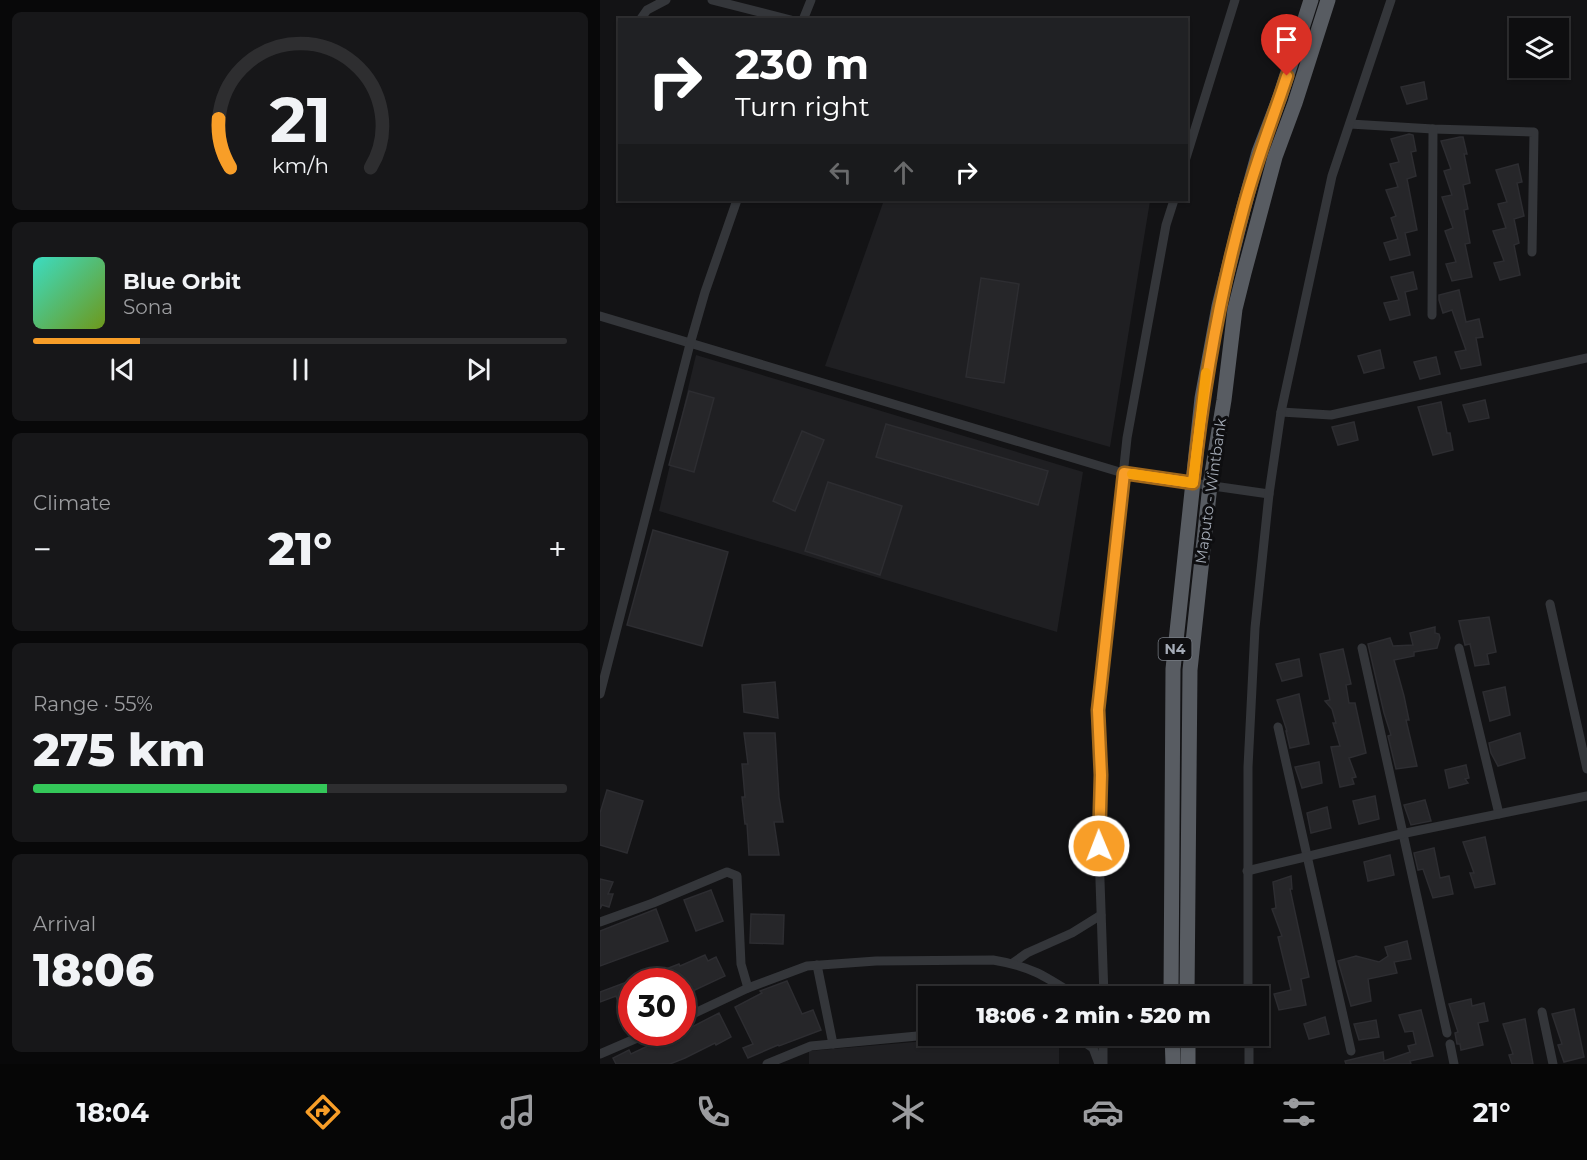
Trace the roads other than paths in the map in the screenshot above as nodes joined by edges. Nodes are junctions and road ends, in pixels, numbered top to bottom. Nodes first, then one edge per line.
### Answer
1 (666, 0) edge
2 (712, 0) edge
3 (810, 0) edge
4 (1235, 0) edge
5 (1311, 0) edge
6 (1328, 0) edge
7 (1391, 0) edge
8 (641, 18) edge
9 (783, 18) edge
10 (804, 18) edge
11 (1350, 124) junction
12 (1433, 129) junction
13 (1188, 152) edge
14 (737, 201) edge
15 (1174, 201) edge
16 (1532, 252) dead end
17 (1432, 315) dead end
18 (600, 316) edge
19 (690, 344) junction
20 (1587, 358) edge
21 (1281, 412) junction
22 (1124, 473) junction
23 (1193, 483) junction
24 (1210, 485) junction
25 (1269, 494) junction
26 (1550, 604) dead end
27 (1362, 648) dead end
28 (1459, 648) dead end
29 (600, 694) edge
30 (1278, 728) dead end
31 (1587, 769) edge
32 (1587, 796) edge
33 (1499, 814) junction
34 (1401, 834) junction
35 (1307, 857) junction
36 (1247, 871) junction
37 (1101, 915) junction
38 (600, 922) edge
39 (1013, 963) junction
40 (817, 965) junction
41 (1060, 986) edge
42 (1104, 986) edge
43 (1171, 986) edge
44 (1187, 986) edge
45 (1248, 986) edge
46 (748, 988) junction
47 (696, 1012) edge
48 (1542, 1012) dead end
49 (1447, 1033) dead end
50 (918, 1036) edge
51 (833, 1044) junction
52 (1450, 1044) dead end
53 (619, 1046) edge
54 (1090, 1046) edge
55 (1102, 1046) edge
56 (1172, 1046) edge
57 (1188, 1046) edge
58 (1248, 1046) edge
59 (1351, 1051) dead end
60 (600, 1054) edge
61 (767, 1064) edge
62 (1101, 1064) edge
63 (1173, 1064) edge
64 (1188, 1064) edge
65 (1249, 1064) edge
66 (1454, 1064) edge
67 (1553, 1064) edge

1 - 8 street
2 - 9 street
3 - 10 street
4 - 13 street
5 - 23 highway, Maputo - Wintbank / N4
6 - 24 highway, Maputo - Wintbank / N4
7 - 11 street
11 - 12 street
11 - 21 street
12 - 16 street
12 - 17 street
14 - 19 street
15 - 22 street
18 - 19 street
19 - 22 street
19 - 29 street
20 - 21 street
21 - 25 street
22 - 23 street
22 - 37 street
23 - 24 street
23 - 43 highway, Maputo - Wintbank / N4
24 - 25 street
24 - 44 highway, Maputo - Wintbank / N4
25 - 36 street
26 - 31 street
27 - 34 street
28 - 33 street
30 - 35 street
32 - 33 street
33 - 34 street
34 - 35 street
34 - 49 street
35 - 36 street
35 - 59 street
36 - 45 street
37 - 39 street
37 - 42 street
38 - 46 street
39 - 40 street
39 - 41 street
40 - 46 street
40 - 51 street
46 - 47 street
48 - 67 street
50 - 51 street
51 - 61 street
52 - 66 street
53 - 60 street
54 - 62 street
55 - 62 street
56 - 63 highway
57 - 64 highway
58 - 65 street

